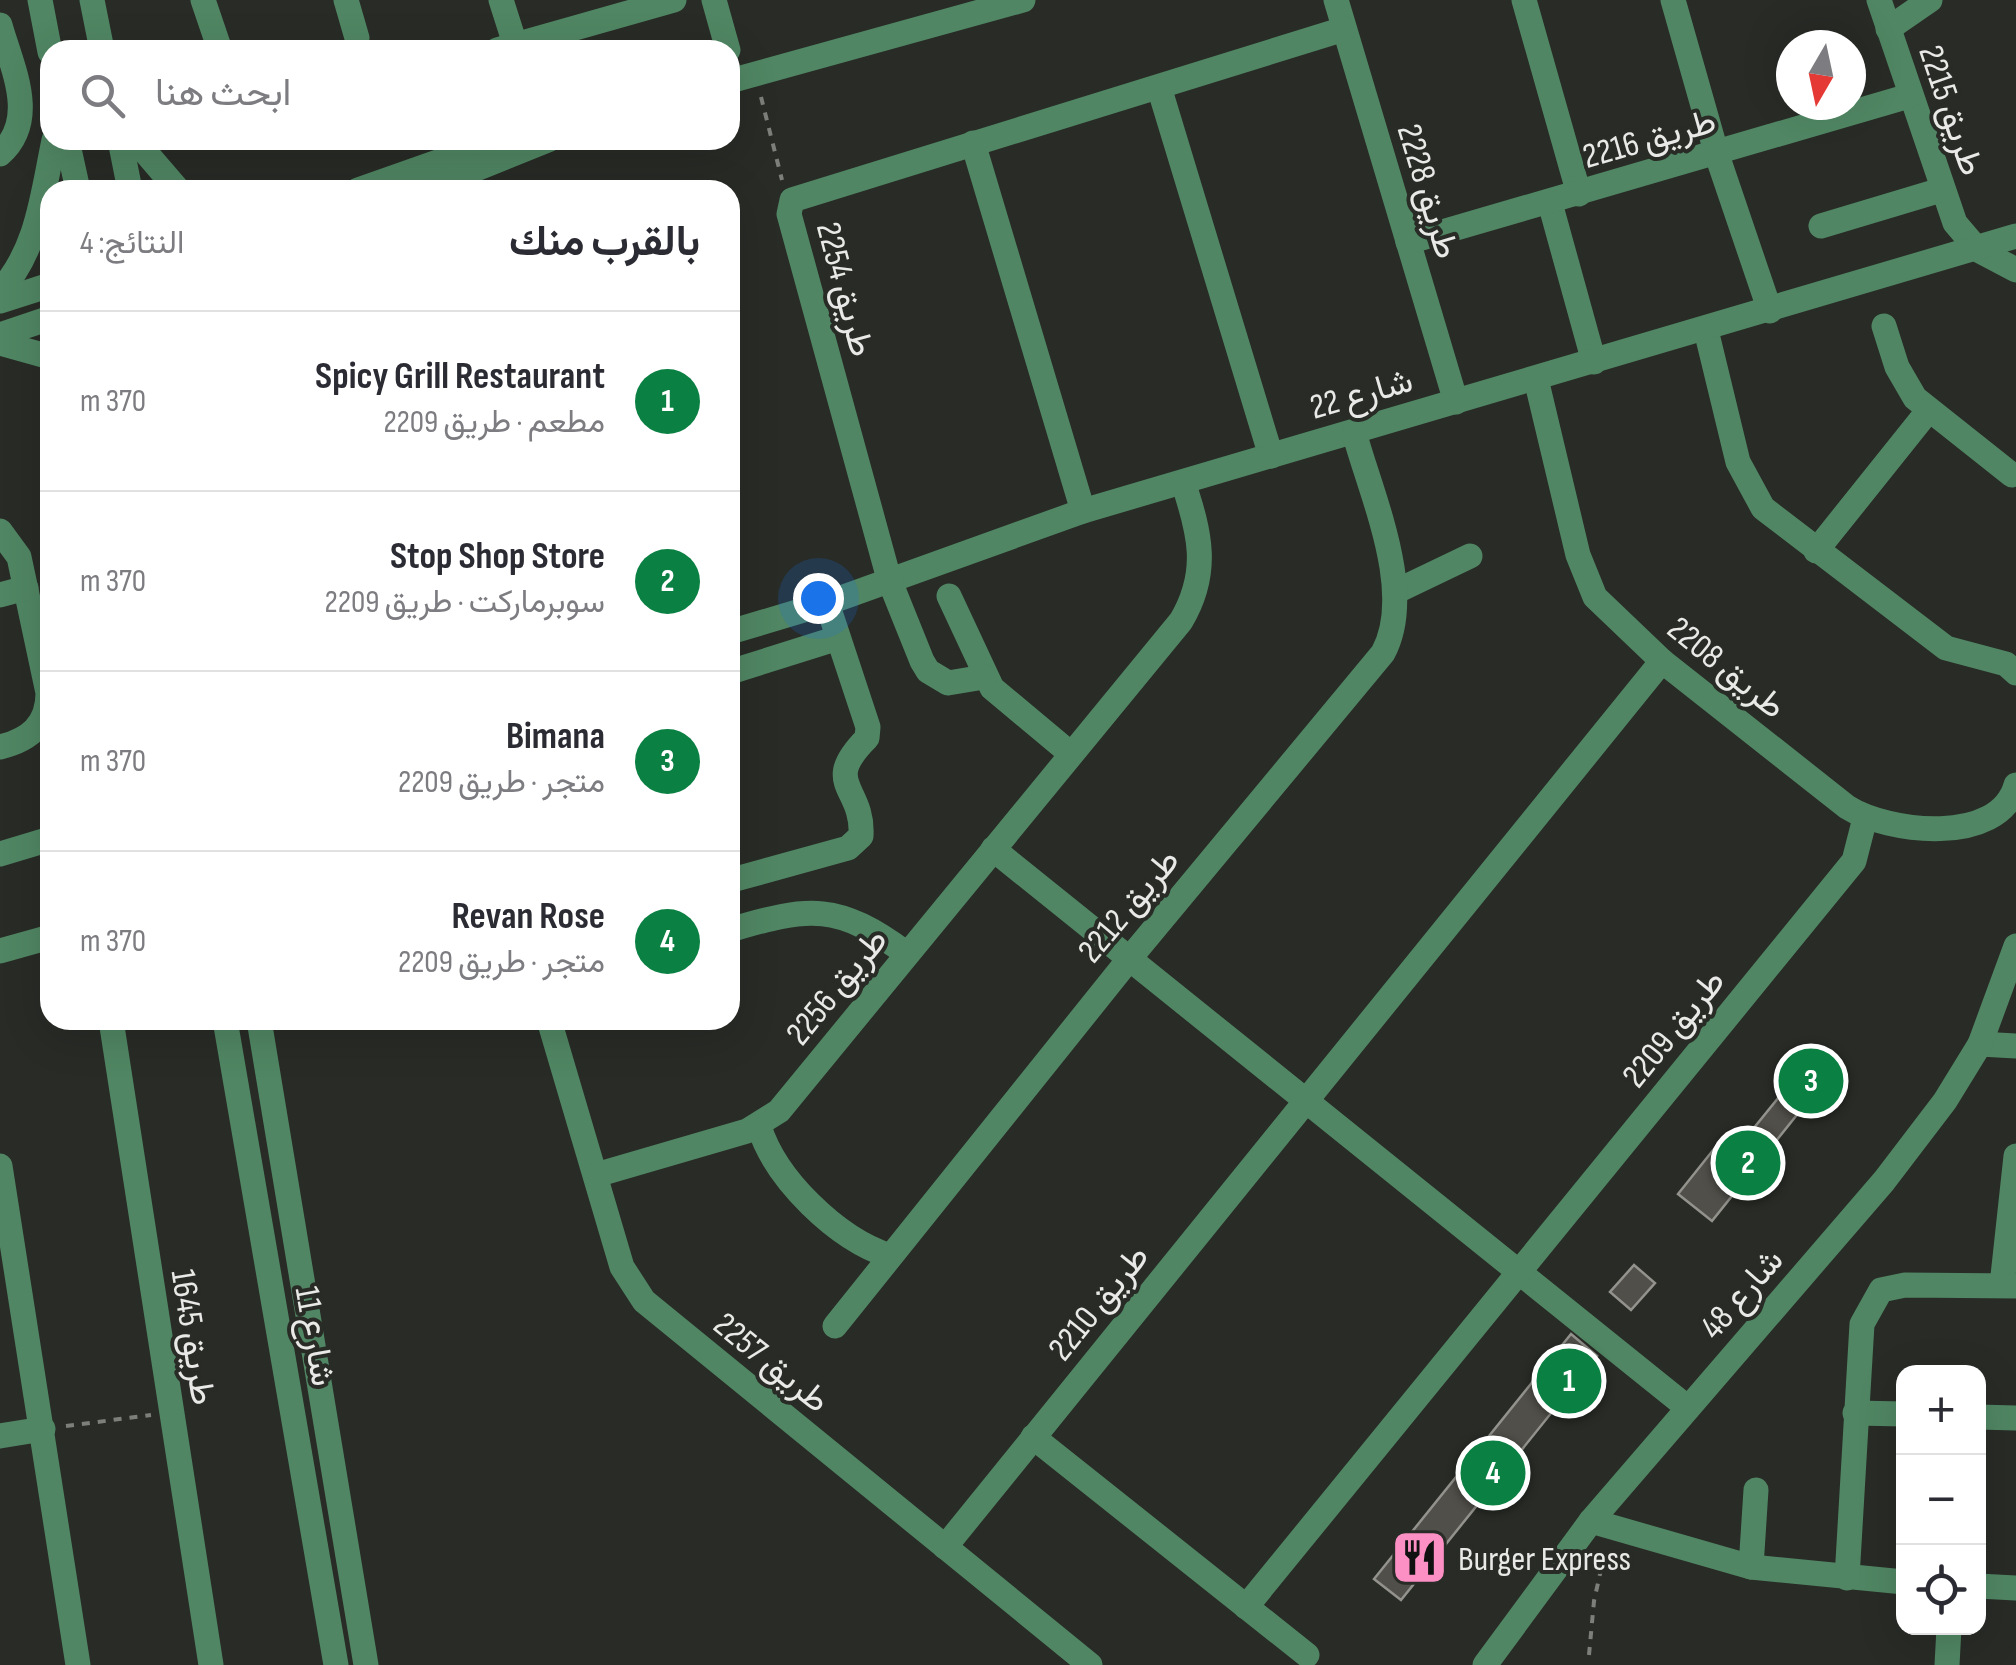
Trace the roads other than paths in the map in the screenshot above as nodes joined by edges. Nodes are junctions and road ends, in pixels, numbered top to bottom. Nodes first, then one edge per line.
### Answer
1 (40, 0) edge
2 (92, 0) edge
3 (203, 0) edge
4 (346, 0) edge
5 (501, 0) edge
6 (674, 0) edge
7 (714, 0) edge
8 (1023, 0) edge
9 (1336, 0) edge
10 (1524, 0) edge
11 (1673, 0) edge
12 (1879, 0) edge
13 (1930, 0) edge
14 (0, 25) edge
15 (1888, 28) junction
16 (1344, 30) junction
17 (357, 38) dead end
18 (48, 40) edge
19 (100, 40) edge
20 (217, 40) edge
21 (505, 40) edge
22 (531, 40) edge
23 (725, 40) edge
24 (740, 71) edge
25 (1159, 87) junction
26 (1908, 96) junction
27 (972, 143) junction
28 (52, 150) edge
29 (70, 150) edge
30 (122, 150) edge
31 (144, 150) edge
32 (494, 152) edge
33 (0, 154) edge
34 (1717, 155) junction
35 (45, 180) edge
36 (76, 180) edge
37 (128, 180) edge
38 (169, 180) edge
39 (394, 180) edge
40 (445, 180) edge
41 (485, 180) edge
42 (1940, 190) junction
43 (1578, 194) junction
44 (40, 200) edge
45 (1550, 203) junction
46 (1821, 226) dead end
47 (2016, 236) edge
48 (1408, 242) junction
49 (1978, 250) junction
50 (2016, 270) edge
51 (40, 289) edge
52 (0, 291) edge
53 (0, 301) edge
54 (1770, 311) junction
55 (40, 321) edge
56 (1884, 326) dead end
57 (1706, 330) junction
58 (0, 335) edge
59 (0, 343) edge
60 (40, 354) edge
61 (1594, 362) junction
62 (1536, 379) junction
63 (1456, 402) junction
64 (1928, 410) junction
65 (1354, 432) junction
66 (1271, 456) junction
67 (2012, 476) dead end
68 (1183, 482) junction
69 (1083, 511) junction
70 (0, 530) edge
71 (1816, 551) junction
72 (1470, 556) dead end
73 (889, 580) junction
74 (26, 588) junction
75 (1397, 591) junction
76 (0, 595) edge
77 (949, 596) dead end
78 (827, 603) junction
79 (740, 629) edge
80 (838, 638) junction
81 (40, 662) edge
82 (740, 662) edge
83 (1662, 662) junction
84 (2016, 673) edge
85 (984, 677) junction
86 (40, 719) edge
87 (0, 748) edge
88 (1071, 754) junction
89 (2016, 785) edge
90 (1865, 818) junction
91 (40, 842) edge
92 (992, 848) junction
93 (0, 854) edge
94 (740, 878) edge
95 (740, 927) edge
96 (40, 940) edge
97 (2016, 946) edge
98 (0, 951) edge
99 (906, 954) junction
100 (1130, 958) junction
101 (113, 1030) edge
102 (226, 1030) edge
103 (261, 1030) edge
104 (551, 1030) edge
105 (1980, 1044) junction
106 (2016, 1046) edge
107 (1307, 1101) junction
108 (759, 1126) junction
109 (2016, 1156) edge
110 (0, 1166) edge
111 (596, 1175) junction
112 (890, 1256) junction
113 (1518, 1274) junction
114 (2009, 1286) edge
115 (834, 1326) dead end
116 (1688, 1408) junction
117 (1855, 1413) junction
118 (1896, 1414) edge
119 (1986, 1417) edge
120 (2016, 1418) edge
121 (44, 1430) junction
122 (0, 1436) edge
123 (1034, 1437) junction
124 (1756, 1490) dead end
125 (1601, 1524) junction
126 (945, 1547) junction
127 (1751, 1566) junction
128 (1847, 1578) junction
129 (1896, 1581) edge
130 (1986, 1586) edge
131 (2016, 1588) edge
132 (1246, 1607) junction
133 (1950, 1635) edge
134 (1307, 1655) dead end
135 (78, 1665) edge
136 (211, 1665) edge
137 (336, 1665) edge
138 (366, 1665) edge
139 (1090, 1665) edge
140 (1485, 1665) edge
141 (1948, 1665) edge

1 - 18 street
2 - 19 street
3 - 20 street
4 - 17 street
5 - 21 street
6 - 22 street
7 - 23 street
8 - 24 street
9 - 16 street, طريق 2228
10 - 43 street
11 - 34 street
12 - 15 street, طريق 2215
13 - 15 street
14 - 33 street
15 - 26 street, طريق 2215
16 - 25 street, طريق 2254
16 - 48 street, طريق 2228
25 - 27 street, طريق 2254
25 - 66 street
26 - 34 street, طريق 2216
26 - 42 street, طريق 2215
27 - 69 street
27 - 73 street, طريق 2254
28 - 35 street
29 - 36 street
30 - 37 street
31 - 38 street
32 - 39 street
32 - 40 street
32 - 41 street
34 - 43 street, طريق 2216
34 - 54 street
42 - 46 street
42 - 49 street, طريق 2215
43 - 45 street, طريق 2216
44 - 52 street
45 - 48 street, طريق 2216
45 - 61 street
47 - 49 street, شارع 22
48 - 63 street, طريق 2228
49 - 50 street, طريق 2215
49 - 54 street, شارع 22
51 - 53 street
54 - 57 street, شارع 22
55 - 58 street
56 - 64 street
57 - 61 street, شارع 22
57 - 71 street
59 - 60 street
61 - 62 street, شارع 22
62 - 63 street, شارع 22
62 - 83 street, طريق 2208
63 - 65 street, شارع 22
64 - 67 street
64 - 71 street
65 - 66 street, شارع 22
65 - 75 street, طريق 2212
66 - 68 street, شارع 22
68 - 69 street, شارع 22
68 - 88 street, طريق 2256
69 - 73 street, شارع 22
70 - 74 street
71 - 84 street
72 - 75 street
73 - 78 street, شارع 22
73 - 85 street
74 - 76 street
74 - 81 street
75 - 100 street, طريق 2212
77 - 85 street
78 - 79 street, شارع 22
78 - 80 street
80 - 82 street
80 - 94 street
83 - 90 street, طريق 2208
83 - 107 street, طريق 2210
85 - 88 street
86 - 87 street
88 - 92 street, طريق 2256
89 - 90 street
90 - 113 street, طريق 2209
91 - 93 street
92 - 99 street, طريق 2256
92 - 100 street
95 - 99 street
96 - 98 street
97 - 105 street, شارع 48
99 - 108 street, طريق 2256
100 - 107 street
100 - 112 street, طريق 2212
101 - 136 street, طريق 1645
102 - 137 street, شارع 11
103 - 138 street, شارع 11
104 - 111 street, طريق 2257
105 - 106 street
105 - 116 street, شارع 48
107 - 113 street
107 - 123 street, طريق 2210
108 - 111 street, طريق 2256
108 - 112 street
109 - 114 street
110 - 121 street
111 - 126 street, طريق 2257
112 - 115 street, طريق 2212
113 - 116 street
113 - 132 street, طريق 2209
114 - 117 street
116 - 125 street, شارع 48
117 - 118 street
117 - 128 street
119 - 120 street
121 - 122 street
121 - 135 street
123 - 126 street, طريق 2210
123 - 132 street
124 - 127 street
125 - 127 street
125 - 140 street, شارع 48
126 - 139 street, طريق 2257
127 - 128 street
128 - 129 street
130 - 131 street
132 - 134 street
133 - 141 street

